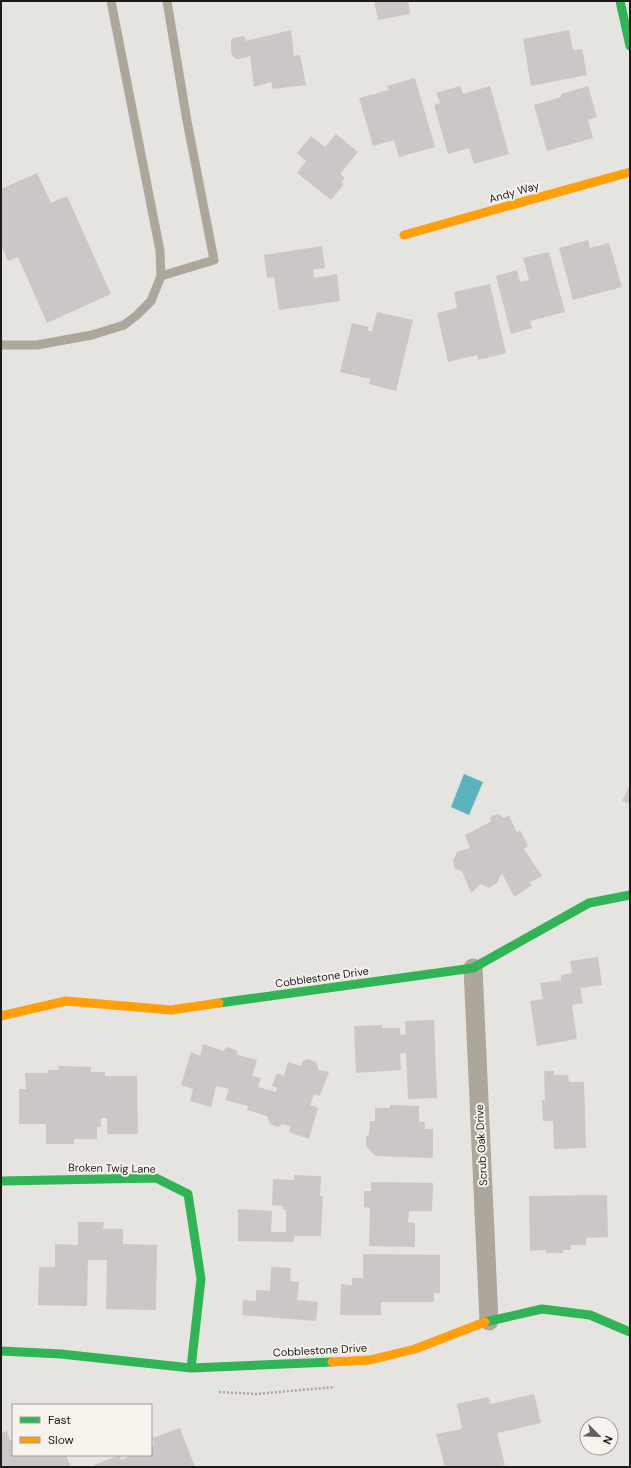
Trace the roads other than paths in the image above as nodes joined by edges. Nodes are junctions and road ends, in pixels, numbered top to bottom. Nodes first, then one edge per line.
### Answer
1 (111, 1) edge
2 (167, 1) edge
3 (620, 1) edge
4 (630, 46) edge
5 (630, 172) edge
6 (404, 235) dead end
7 (161, 276) junction
8 (1, 345) edge
9 (630, 895) edge
10 (473, 968) junction
11 (1, 1016) edge
12 (1, 1180) edge
13 (489, 1321) junction
14 (630, 1332) edge
15 (1, 1351) edge
16 (191, 1368) junction

1 - 7 lane
2 - 7 lane
3 - 4 street
5 - 6 street, Andy Way
7 - 8 lane
9 - 10 street, Cobblestone Drive
10 - 11 street, Cobblestone Drive
10 - 13 street, Scrub Oak Drive
12 - 16 street, Broken Twig Lane
13 - 14 street, Cobblestone Drive
13 - 16 street, Cobblestone Drive
15 - 16 street, Cobblestone Drive

